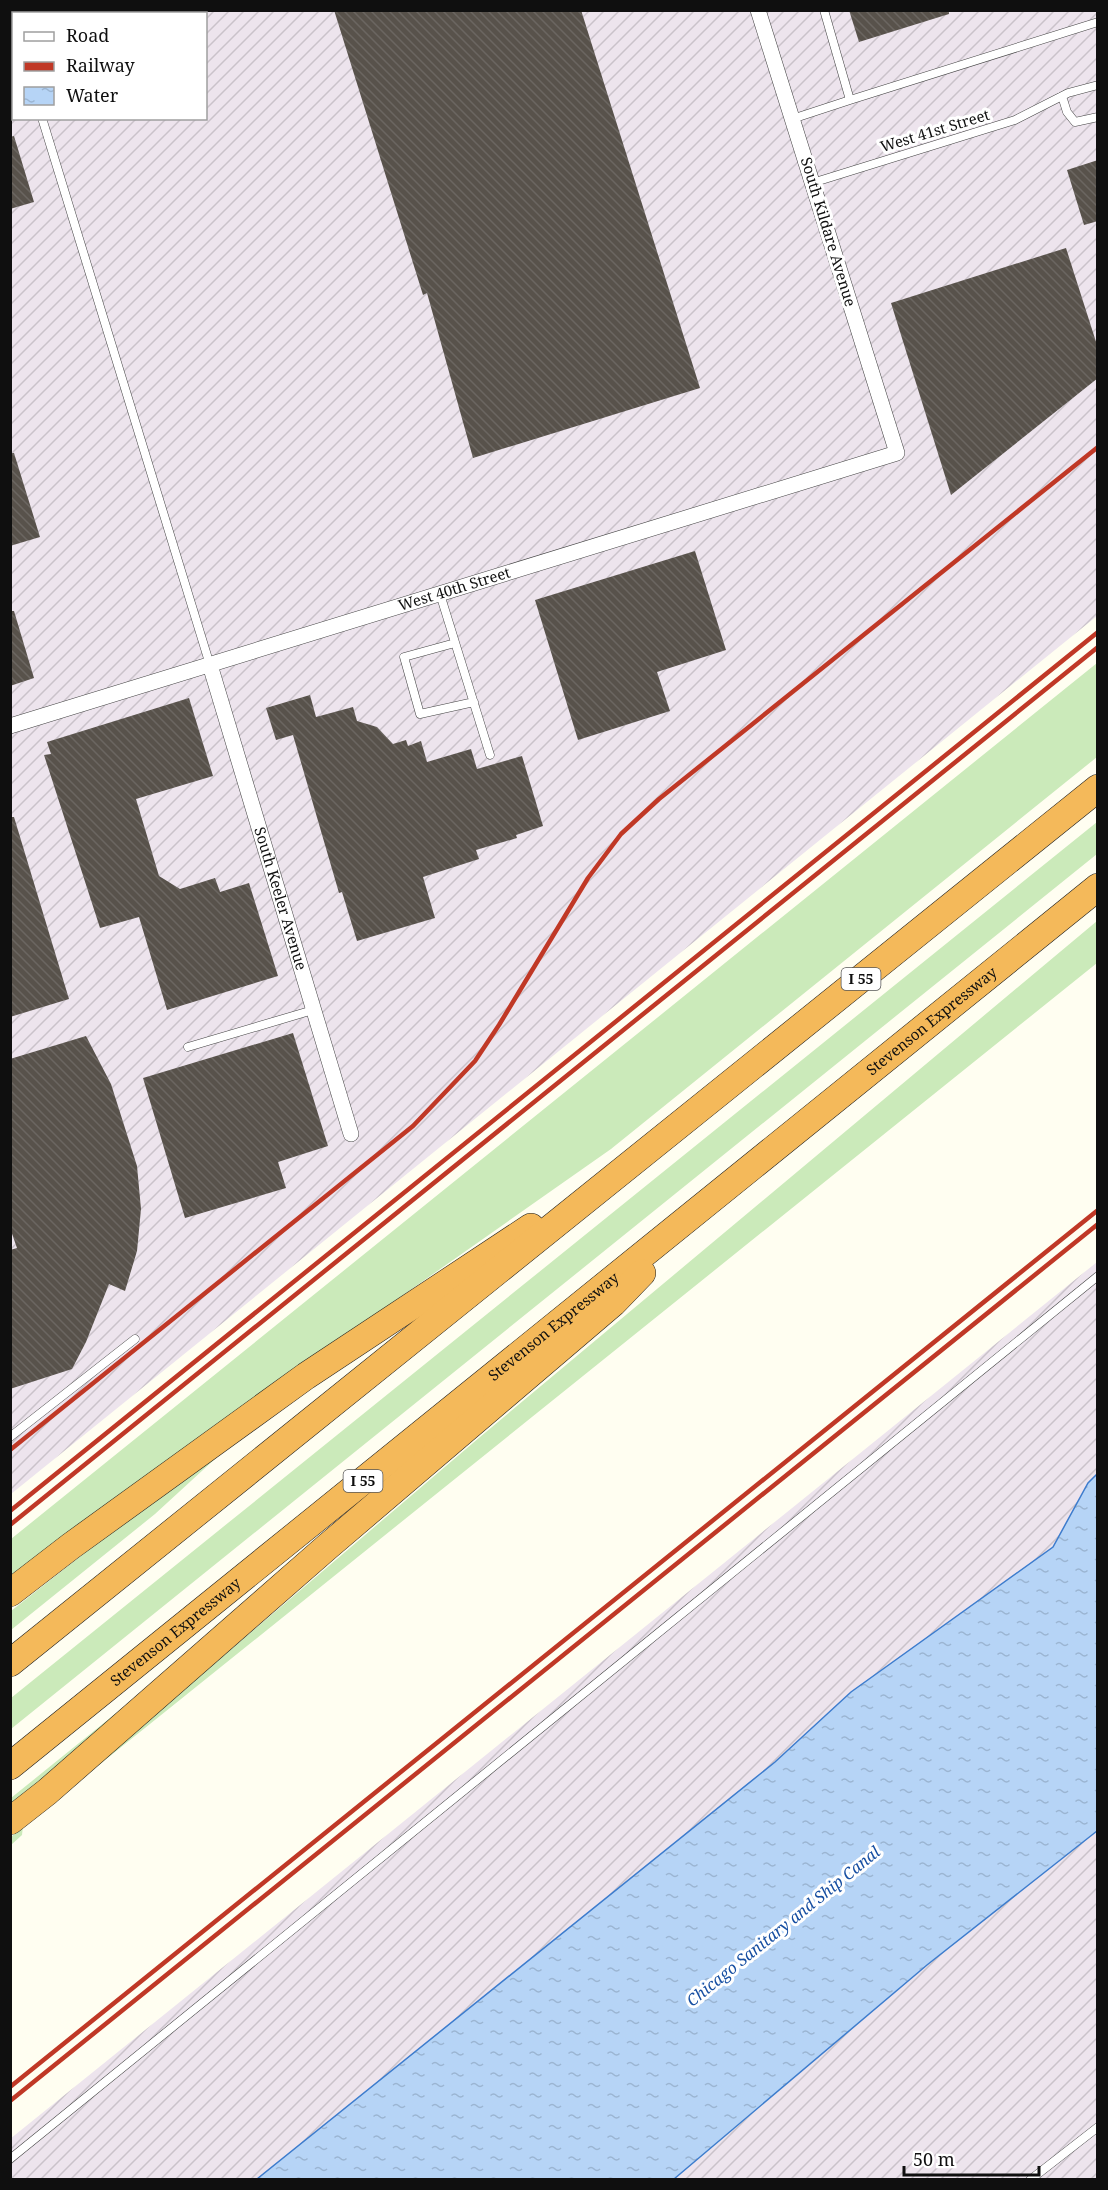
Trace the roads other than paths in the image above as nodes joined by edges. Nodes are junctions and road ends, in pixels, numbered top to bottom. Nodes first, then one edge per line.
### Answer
1 (758, 10) edge
2 (824, 10) edge
3 (1098, 22) edge
4 (1098, 85) edge
5 (1062, 96) junction
6 (850, 100) junction
7 (1098, 117) edge
8 (792, 119) junction
9 (43, 120) edge
10 (812, 183) junction
11 (897, 453) joint
12 (440, 594) junction
13 (455, 643) junction
14 (210, 665) junction
15 (474, 702) junction
16 (10, 726) edge
17 (490, 755) dead end
18 (1098, 789) edge
19 (1098, 887) edge
20 (313, 1010) junction
21 (188, 1047) dead end
22 (351, 1134) dead end
23 (624, 1170) junction
24 (715, 1196) junction
25 (1098, 1276) edge
26 (135, 1339) dead end
27 (10, 1437) edge
28 (10, 1593) edge
29 (10, 1663) edge
30 (10, 1767) edge
31 (13, 1819) edge
32 (1098, 2127) edge
33 (10, 2159) edge
34 (1030, 2180) edge

1 - 8 street, South Kildare Avenue
2 - 6 lane
3 - 6 lane
4 - 5 lane, West 41st Street
5 - 7 lane
5 - 10 lane, West 41st Street
6 - 8 lane
8 - 10 street, South Kildare Avenue
9 - 14 lane
10 - 11 street, South Kildare Avenue
11 - 12 street, West 40th Street
12 - 13 lane
12 - 14 street, West 40th Street
13 - 15 lane
13 - 15 lane
14 - 16 street, West 40th Street
14 - 20 street, South Keeler Avenue
15 - 17 lane
18 - 23 highway, I 55
19 - 24 highway, Stevenson Expressway / I 55
20 - 21 lane
20 - 22 street, South Keeler Avenue
23 - 28 highway
23 - 29 highway, I 55
24 - 30 highway, Stevenson Expressway / I 55
24 - 31 highway
25 - 33 lane
26 - 27 lane
32 - 34 lane

